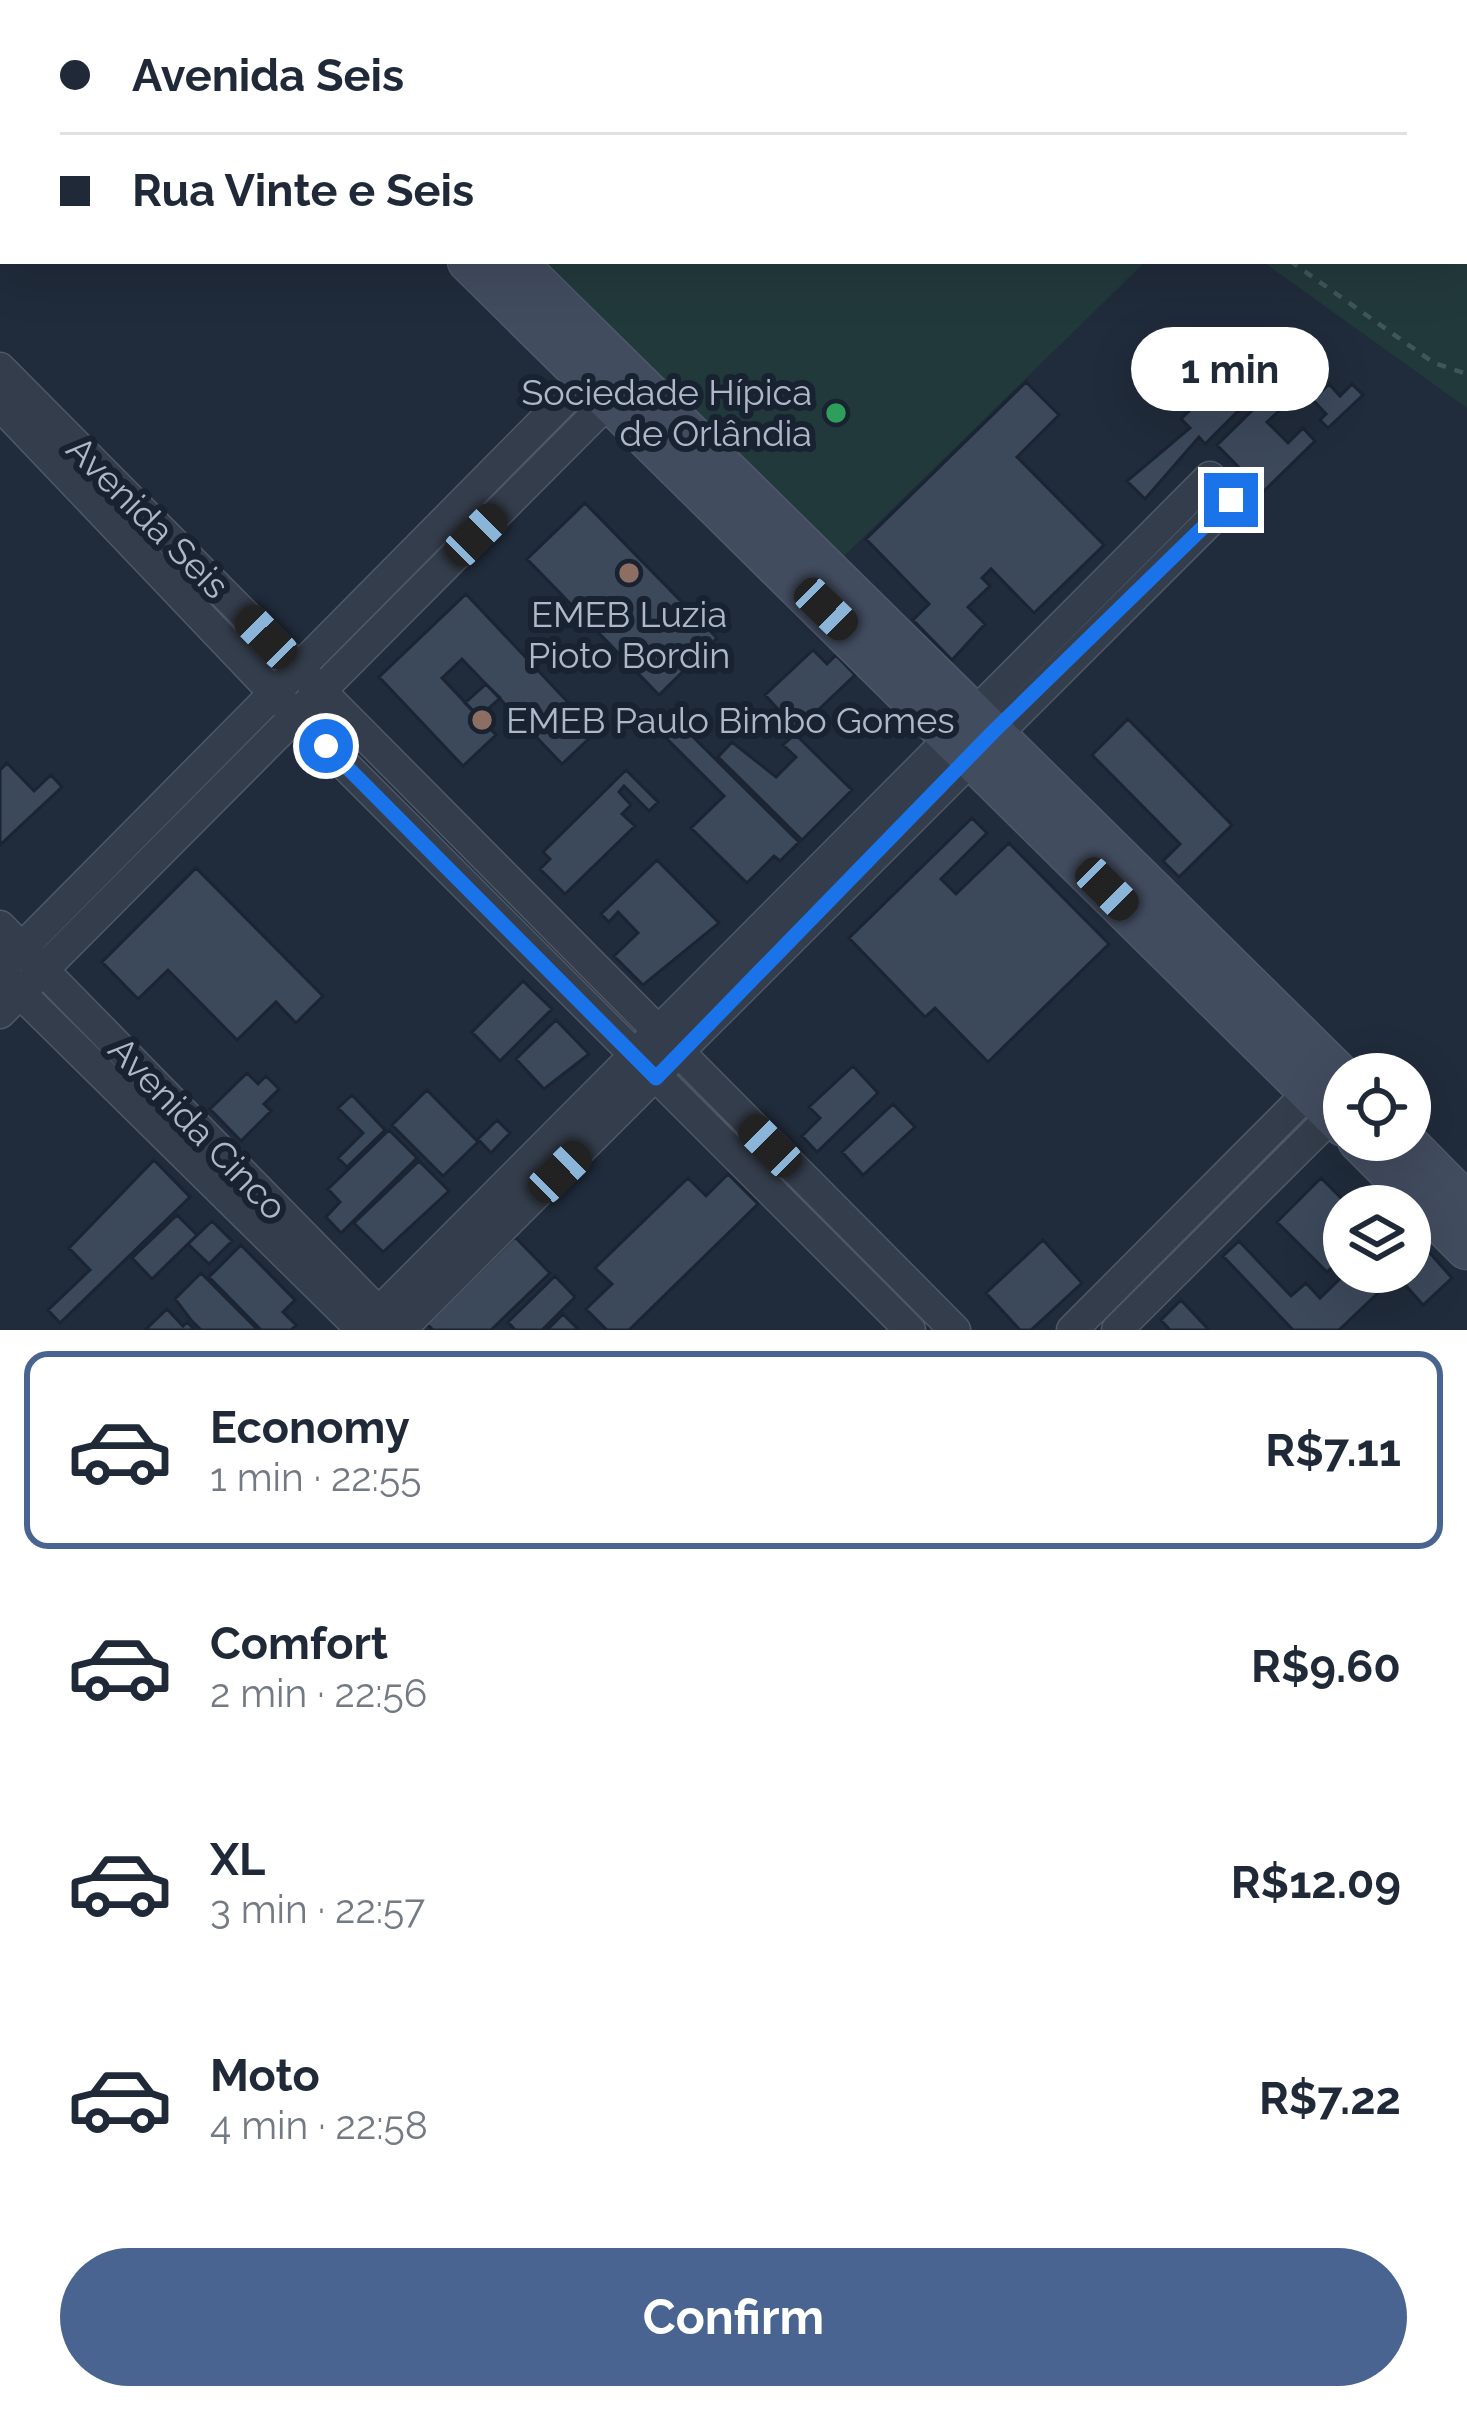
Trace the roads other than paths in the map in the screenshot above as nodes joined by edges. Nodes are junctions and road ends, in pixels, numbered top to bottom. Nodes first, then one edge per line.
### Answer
1 (473, 264) edge
2 (515, 264) edge
3 (0, 368) edge
4 (610, 378) junction
5 (0, 405) edge
6 (1221, 488) dead end
7 (310, 681) junction
8 (285, 705) junction
9 (973, 733) junction
10 (0, 926) edge
11 (15, 978) edge
12 (668, 1045) junction
13 (646, 1067) junction
14 (1323, 1088) edge
15 (1323, 1116) edge
16 (1323, 1118) edge
17 (1390, 1161) edge
18 (1424, 1161) edge
19 (1467, 1204) edge
20 (1467, 1248) edge
21 (377, 1327) edge
22 (910, 1330) edge
23 (955, 1330) edge
24 (1072, 1330) edge
25 (1117, 1330) edge

1 - 4 street
2 - 4 street
3 - 7 street, Avenida Seis
4 - 7 street
4 - 9 street
5 - 8 street, Avenida Seis
6 - 9 street
7 - 8 street
7 - 12 street, Avenida Seis
8 - 11 street
8 - 13 street, Avenida Seis
9 - 12 street
9 - 14 street
10 - 11 street, Avenida Cinco
11 - 21 street, Avenida Cinco
12 - 13 street
12 - 23 street, Avenida Seis
13 - 21 street
13 - 22 street, Avenida Seis
15 - 24 street
16 - 25 street
17 - 20 street
18 - 19 street

